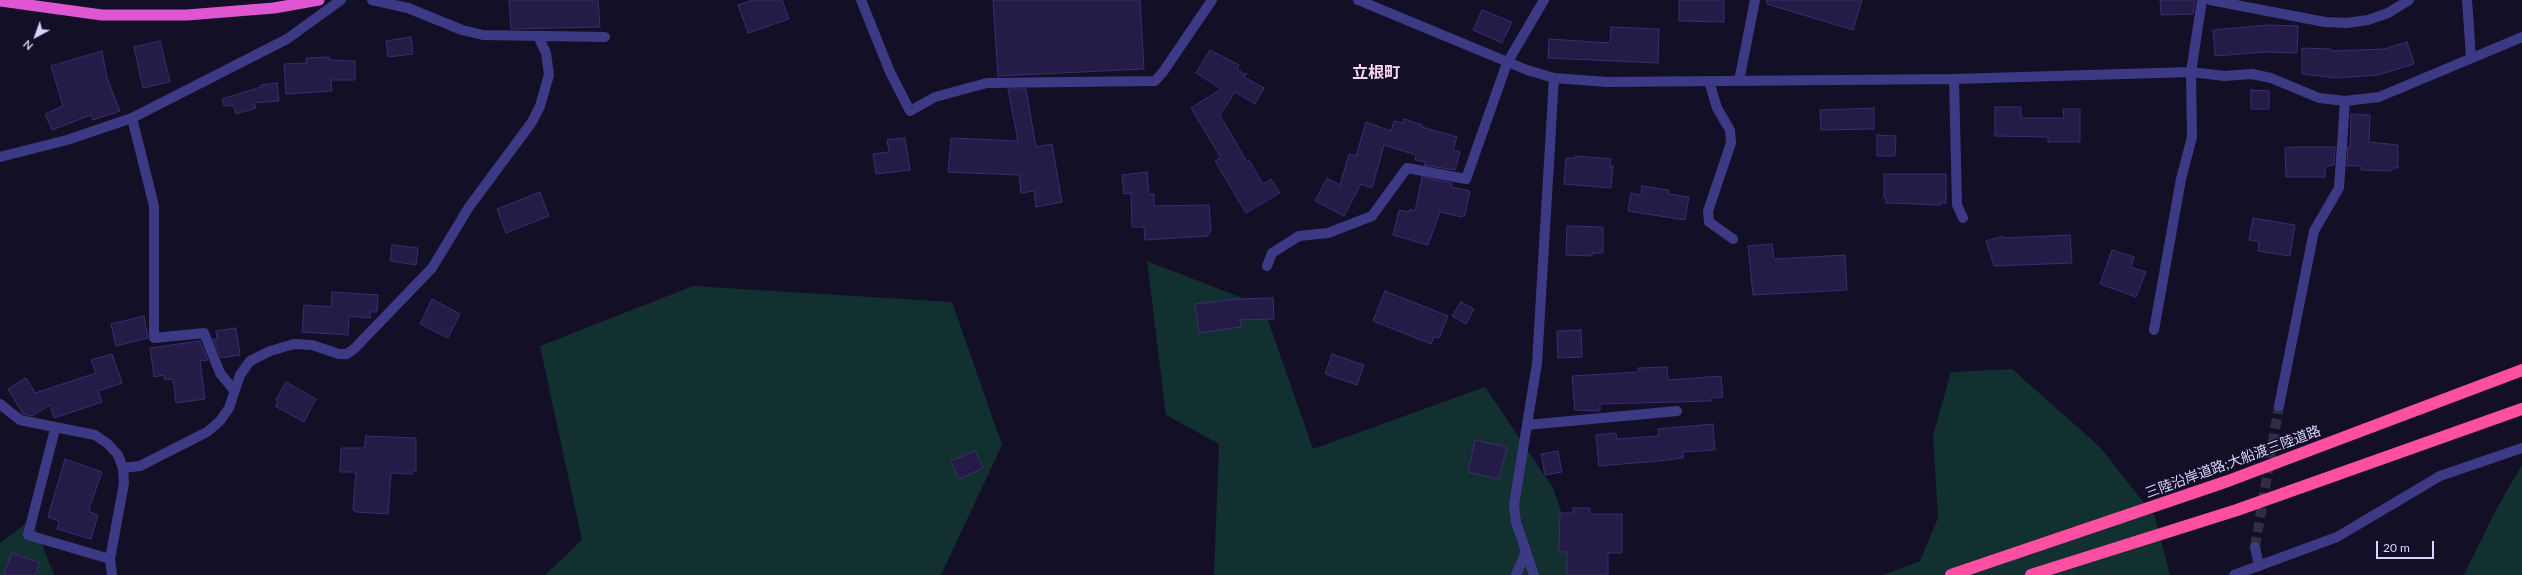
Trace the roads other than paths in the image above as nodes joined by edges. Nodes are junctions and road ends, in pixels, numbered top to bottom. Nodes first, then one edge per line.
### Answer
1 (319, 0) edge
2 (341, 0) edge
3 (372, 0) edge
4 (861, 0) edge
5 (1212, 0) edge
6 (1358, 0) edge
7 (1544, 0) edge
8 (1755, 0) edge
9 (2202, 0) edge
10 (2210, 0) edge
11 (2409, 0) edge
12 (2467, 0) edge
13 (0, 1) edge
14 (538, 36) junction
15 (605, 37) dead end
16 (2522, 37) edge
17 (2471, 58) junction
18 (1507, 63) junction
19 (2191, 72) junction
20 (1554, 78) junction
21 (1954, 79) junction
22 (1709, 80) junction
23 (1739, 81) junction
24 (2345, 101) junction
25 (132, 118) junction
26 (0, 157) edge
27 (1963, 218) dead end
28 (1733, 238) dead end
29 (1267, 266) dead end
30 (2154, 330) dead end
31 (2522, 370) edge
32 (233, 390) junction
33 (0, 404) edge
34 (2279, 406) tunnel mouth
35 (2522, 409) edge
36 (1677, 411) dead end
37 (1527, 425) junction
38 (54, 429) junction
39 (2522, 448) edge
40 (124, 468) junction
41 (2255, 547) tunnel mouth
42 (1526, 552) junction
43 (110, 559) junction
44 (2259, 566) junction
45 (112, 575) edge
46 (1516, 575) edge
47 (1534, 575) edge
48 (1951, 575) edge
49 (2031, 575) edge
50 (2234, 575) edge

1 - 13 highway
2 - 25 street
3 - 14 street
4 - 5 street
6 - 18 street
7 - 18 street
8 - 23 street
9 - 19 street
10 - 11 street
12 - 17 street
14 - 15 street
14 - 32 street
16 - 17 street
17 - 24 street
18 - 20 street
18 - 29 street
19 - 21 street
19 - 24 street
19 - 30 street
20 - 22 street
20 - 37 street
21 - 23 street
21 - 27 street
22 - 23 street
22 - 28 street
24 - 34 street
25 - 26 street
25 - 32 street
31 - 48 highway, 三陸沿岸道路;大船渡三陸道路
32 - 40 street
33 - 38 street
35 - 49 highway
36 - 37 street
37 - 42 street
38 - 40 street
38 - 43 street
39 - 44 street
40 - 43 street
41 - 44 street
42 - 46 street
42 - 47 street
43 - 45 street
44 - 50 street

